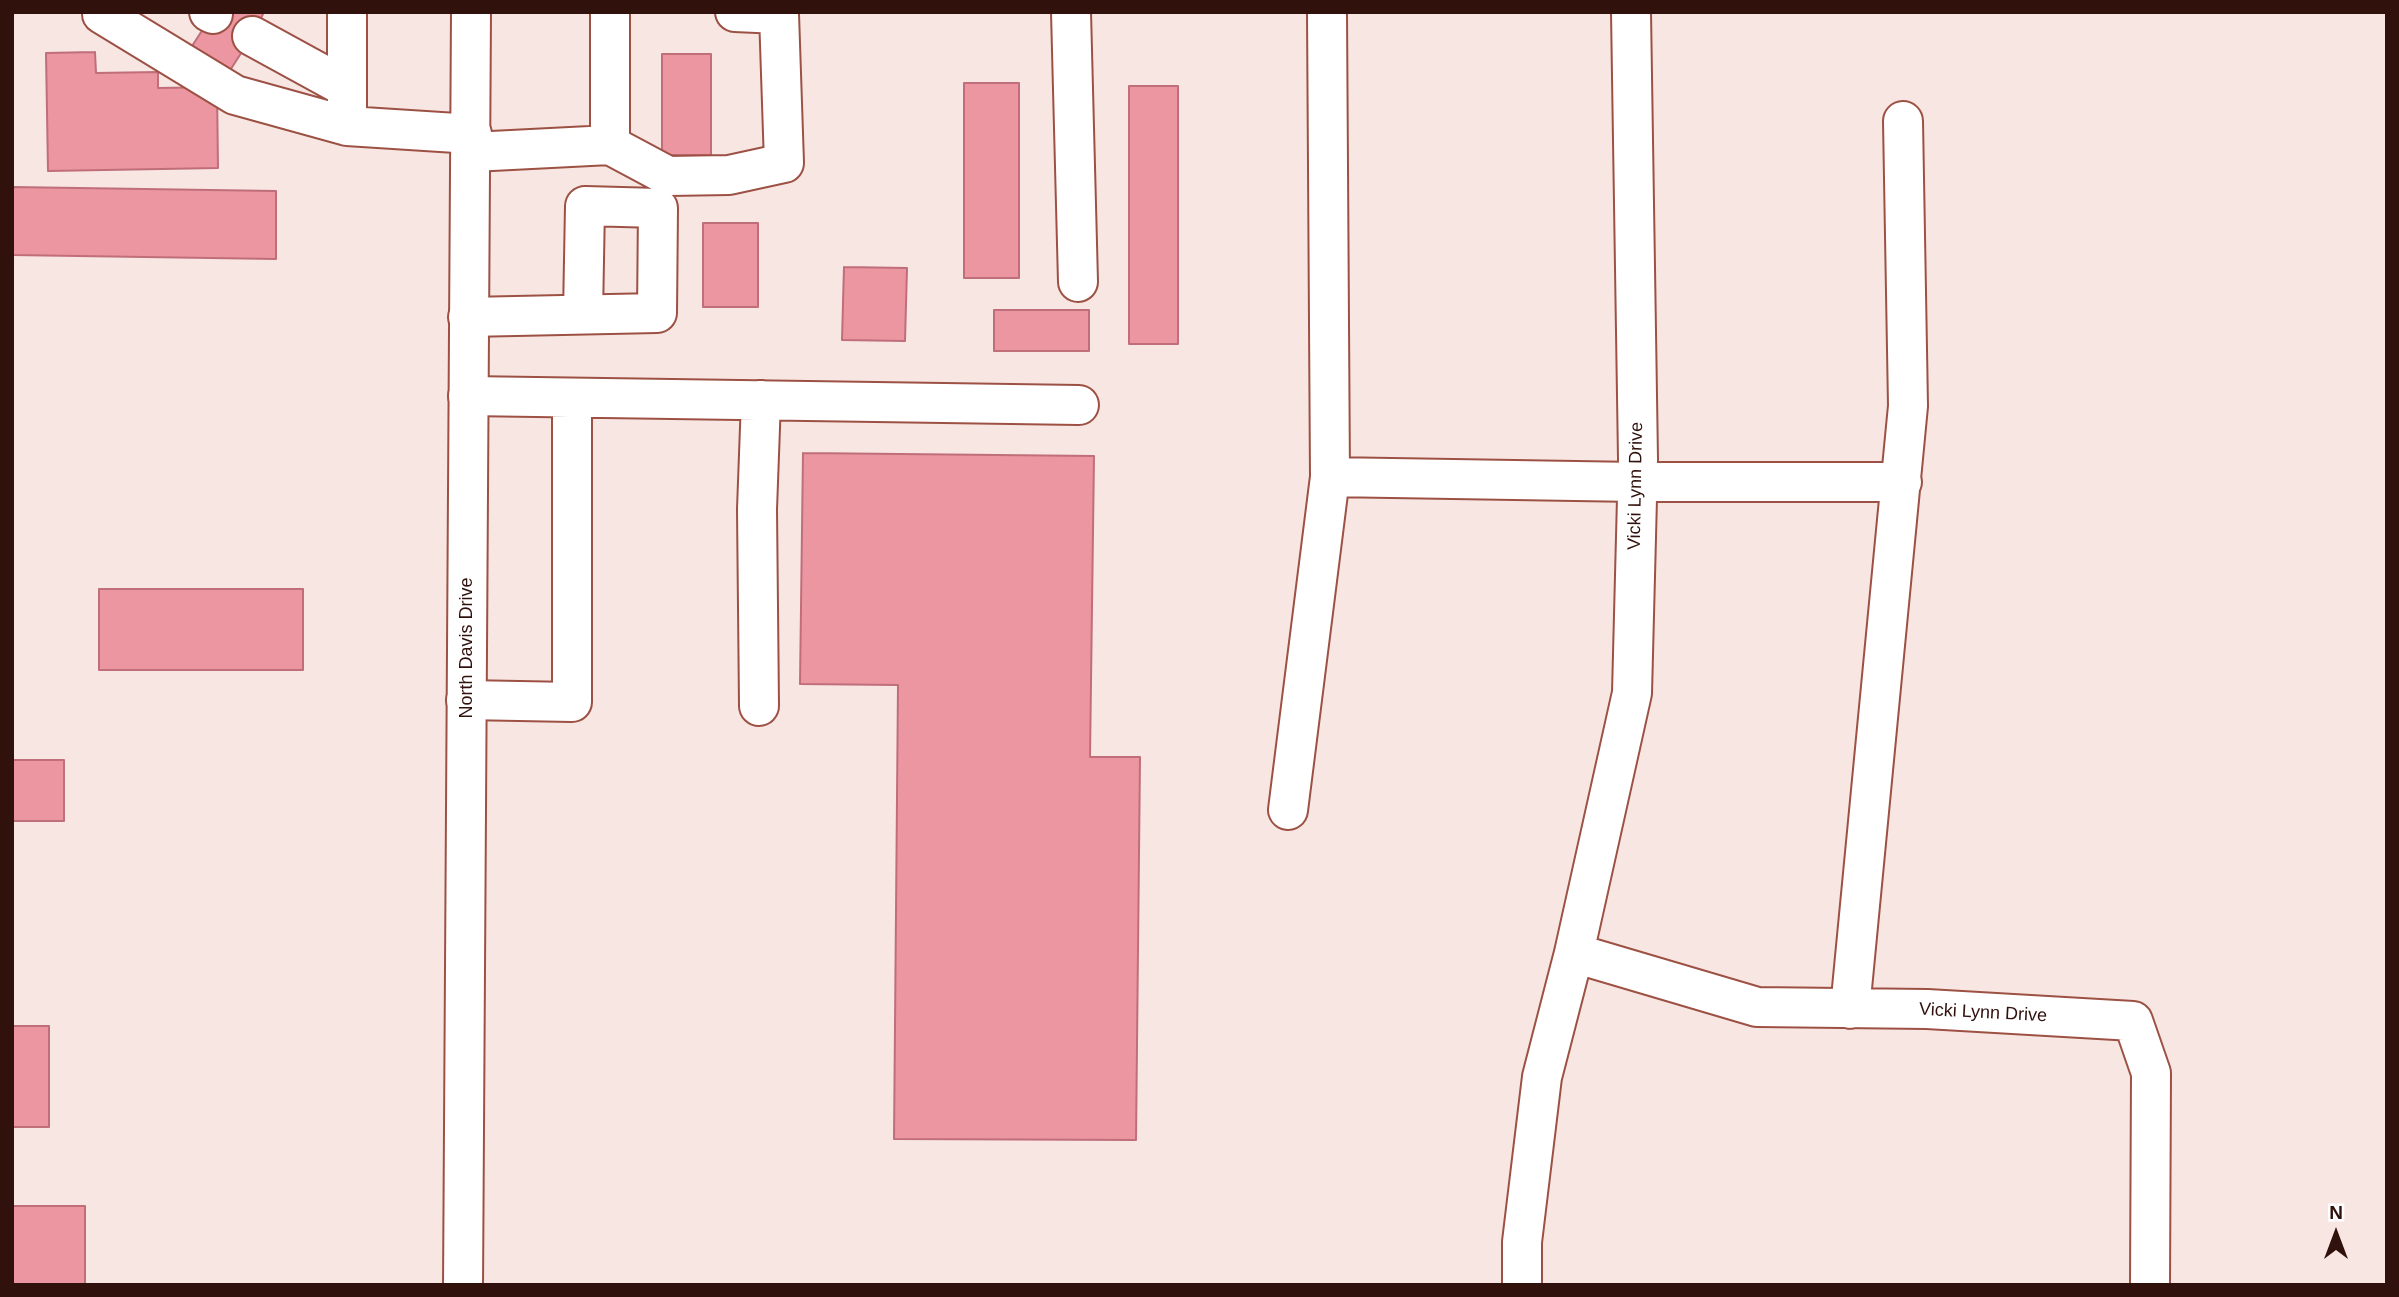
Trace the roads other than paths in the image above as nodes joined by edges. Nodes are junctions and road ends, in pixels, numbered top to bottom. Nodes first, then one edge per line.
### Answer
1 (102, 12) edge
2 (347, 12) edge
3 (471, 12) edge
4 (610, 12) edge
5 (735, 12) edge
6 (1071, 12) edge
7 (1327, 12) edge
8 (1631, 12) edge
9 (252, 36) dead end
10 (347, 88) junction
11 (1903, 121) dead end
12 (347, 126) junction
13 (472, 143) junction
14 (610, 145) junction
15 (1078, 282) dead end
16 (583, 314) dead end
17 (468, 317) junction
18 (468, 396) junction
19 (572, 398) junction
20 (761, 400) junction
21 (1079, 405) dead end
22 (1330, 477) junction
23 (1637, 482) junction
24 (1902, 482) junction
25 (466, 700) junction
26 (759, 706) dead end
27 (1288, 810) dead end
28 (1574, 953) junction
29 (1850, 1009) junction
30 (463, 1285) edge
31 (1522, 1285) edge
32 (2150, 1285) edge

1 - 12 street
2 - 10 street
3 - 13 street, North Davis Drive
4 - 14 street
5 - 14 street
6 - 15 street
7 - 22 street
8 - 23 street, Vicki Lynn Drive
9 - 10 street
10 - 12 street
11 - 24 street
12 - 13 street
13 - 14 street
13 - 17 street, North Davis Drive
16 - 17 street
17 - 18 street, North Davis Drive
18 - 19 street
18 - 25 street, North Davis Drive
19 - 20 street
19 - 25 street
20 - 21 street
20 - 26 street
22 - 23 street
22 - 27 street
23 - 24 street
23 - 28 street, Vicki Lynn Drive
24 - 29 street
25 - 30 street, North Davis Drive
28 - 29 street, Vicki Lynn Drive
28 - 31 street, Vicki Lynn Drive
29 - 32 street, Vicki Lynn Drive

